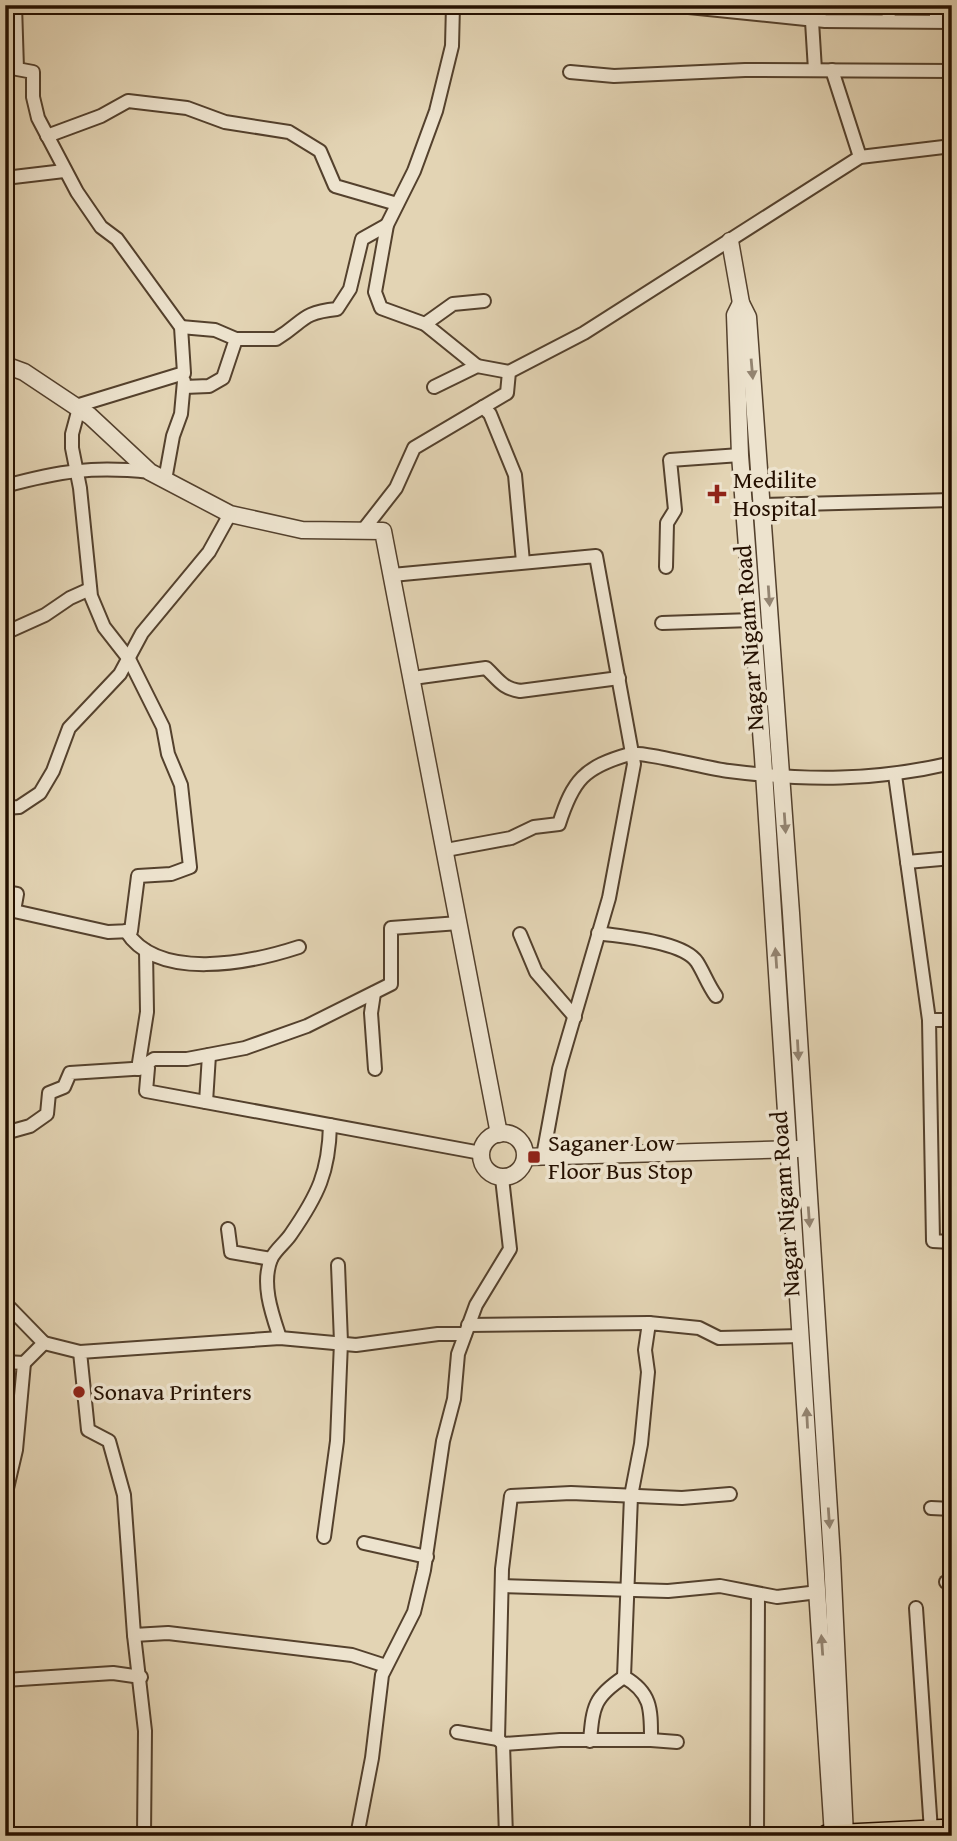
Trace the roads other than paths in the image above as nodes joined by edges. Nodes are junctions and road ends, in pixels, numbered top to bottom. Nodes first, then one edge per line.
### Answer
1 (15, 5) edge
2 (453, 5) edge
3 (669, 5) edge
4 (811, 5) edge
5 (888, 5) edge
6 (936, 5) edge
7 (812, 19) junction
8 (889, 21) junction
9 (936, 22) junction
10 (952, 22) edge
11 (815, 69) junction
12 (832, 70) junction
13 (952, 71) edge
14 (570, 72) dead end
15 (47, 136) junction
16 (952, 146) edge
17 (860, 157) junction
18 (65, 171) junction
19 (5, 178) edge
20 (397, 204) junction
21 (387, 225) junction
22 (730, 241) junction
23 (484, 301) dead end
24 (741, 303) junction
25 (425, 324) junction
26 (181, 327) junction
27 (236, 339) junction
28 (5, 365) edge
29 (477, 366) junction
30 (509, 372) junction
31 (184, 373) junction
32 (184, 387) junction
33 (434, 387) dead end
34 (77, 407) junction
35 (483, 407) junction
36 (740, 455) junction
37 (78, 470) junction
38 (150, 472) junction
39 (165, 480) junction
40 (5, 486) edge
41 (952, 500) edge
42 (763, 505) junction
43 (230, 514) junction
44 (364, 529) junction
45 (523, 562) junction
46 (666, 567) dead end
47 (392, 575) junction
48 (90, 589) junction
49 (752, 620) junction
50 (662, 623) dead end
51 (5, 633) edge
52 (130, 659) junction
53 (413, 678) junction
54 (619, 678) junction
55 (632, 754) junction
56 (952, 763) edge
57 (764, 774) junction
58 (781, 775) junction
59 (895, 775) junction
60 (5, 808) edge
61 (446, 850) junction
62 (952, 859) edge
63 (907, 862) junction
64 (5, 892) edge
65 (459, 923) junction
66 (126, 931) junction
67 (598, 933) junction
68 (520, 934) dead end
69 (299, 947) dead end
70 (146, 951) junction
71 (374, 993) junction
72 (716, 996) dead end
73 (575, 1017) junction
74 (929, 1020) junction
75 (952, 1020) edge
76 (209, 1055) junction
77 (138, 1069) junction
78 (375, 1069) dead end
79 (206, 1102) junction
80 (330, 1125) junction
81 (5, 1133) edge
82 (499, 1134) junction
83 (796, 1149) junction
84 (481, 1153) junction
85 (543, 1156) junction
86 (526, 1157) junction
87 (502, 1178) junction
88 (228, 1229) dead end
89 (952, 1242) edge
90 (271, 1259) junction
91 (338, 1265) dead end
92 (5, 1303) edge
93 (649, 1323) junction
94 (466, 1330) junction
95 (801, 1336) junction
96 (280, 1338) junction
97 (341, 1342) junction
98 (44, 1343) junction
99 (80, 1352) junction
100 (5, 1362) edge
101 (24, 1363) junction
102 (730, 1494) dead end
103 (631, 1496) junction
104 (5, 1497) edge
105 (931, 1508) dead end
106 (952, 1509) edge
107 (324, 1537) dead end
108 (364, 1543) dead end
109 (427, 1557) junction
110 (502, 1586) junction
111 (627, 1590) junction
112 (818, 1592) junction
113 (758, 1594) junction
114 (916, 1608) dead end
115 (134, 1635) junction
116 (386, 1666) junction
117 (141, 1677) junction
118 (624, 1677) junction
119 (5, 1680) edge
120 (457, 1732) dead end
121 (652, 1740) junction
122 (590, 1741) junction
123 (500, 1742) junction
124 (677, 1742) dead end
125 (941, 1831) edge
126 (845, 1835) edge
127 (144, 1836) edge
128 (357, 1836) edge
129 (506, 1836) edge
130 (757, 1836) edge
131 (827, 1836) edge
132 (833, 1836) edge

1 - 15 street
2 - 20 street
3 - 7 street
4 - 7 street
5 - 8 street
6 - 9 street
7 - 8 street
7 - 11 street
8 - 9 street
9 - 10 street
11 - 12 street
11 - 14 street
12 - 13 street
12 - 17 street
15 - 18 street
15 - 20 street
16 - 17 street
17 - 22 street
18 - 19 street
18 - 26 street
20 - 21 street
21 - 25 street
21 - 27 street
22 - 24 street
22 - 30 street
23 - 25 street
24 - 36 street, Nagar Nigam Road
24 -> 42 street, Nagar Nigam Road
25 - 29 street
26 - 27 street
26 - 31 street
27 - 32 street
28 - 34 street
29 - 30 street
29 - 33 street
30 - 35 street
31 - 32 street
31 - 34 street
32 - 39 street
34 - 37 street
34 - 38 street
35 - 44 street
35 - 45 street
36 - 46 street
36 - 49 street, Nagar Nigam Road
37 - 38 street
37 - 40 street
37 - 48 street
38 - 39 street
39 - 43 street
41 - 42 street
42 -> 58 street, Nagar Nigam Road
43 - 44 street
43 - 52 street
44 - 47 street
45 - 47 street
45 - 54 street
47 - 53 street
48 - 51 street
48 - 52 street
49 - 50 street
49 - 57 street, Nagar Nigam Road
52 - 60 street
52 - 66 street
53 - 54 street
53 - 61 street
54 - 55 street
55 - 57 street
55 - 61 street
55 - 67 street
56 - 59 street
57 - 58 street
83 -> 57 street, Nagar Nigam Road
58 - 59 street
58 -> 83 street, Nagar Nigam Road
59 - 63 street
61 - 65 street
62 - 63 street
63 - 74 street
64 - 66 street
65 - 71 street
65 - 82 street
66 - 70 street
67 - 72 street
67 - 73 street
68 - 73 street
69 - 70 street
70 - 77 street
71 - 76 street
71 - 78 street
73 - 85 street
74 - 75 street
74 - 89 street
76 - 77 street
76 - 79 street
77 - 79 street
77 - 81 street
79 - 80 street
80 - 84 street
80 - 90 street
82 - 84 street
82 - 86 street
83 - 85 street
83 - 95 street, Nagar Nigam Road
83 -> 126 street, Nagar Nigam Road
84 - 87 street
85 - 86 street
86 - 87 street
87 - 94 street
88 - 90 street
90 - 96 street
91 - 97 street
92 - 98 street
93 - 94 street
93 - 95 street
93 - 103 street
94 - 97 street
94 - 109 street
112 -> 95 street, Nagar Nigam Road
96 - 97 street
96 - 99 street
97 - 107 street
98 - 99 street
98 - 101 street
99 - 115 street
100 - 101 street
101 - 104 street
102 - 103 street
103 - 110 street
103 - 111 street
105 - 106 street
108 - 109 street
109 - 116 street
110 - 111 street
110 - 123 street
111 - 113 street
111 - 118 street
112 - 113 street
132 -> 112 street, Nagar Nigam Road
113 - 130 street
114 - 125 street
115 - 116 street
115 - 117 street
116 - 128 street
117 - 119 street
117 - 127 street
118 - 121 street
118 - 122 street
120 - 123 street
121 - 122 street
121 - 124 street
122 - 123 street
123 - 129 street
125 - 126 highway
126 - 132 highway
131 - 132 highway

